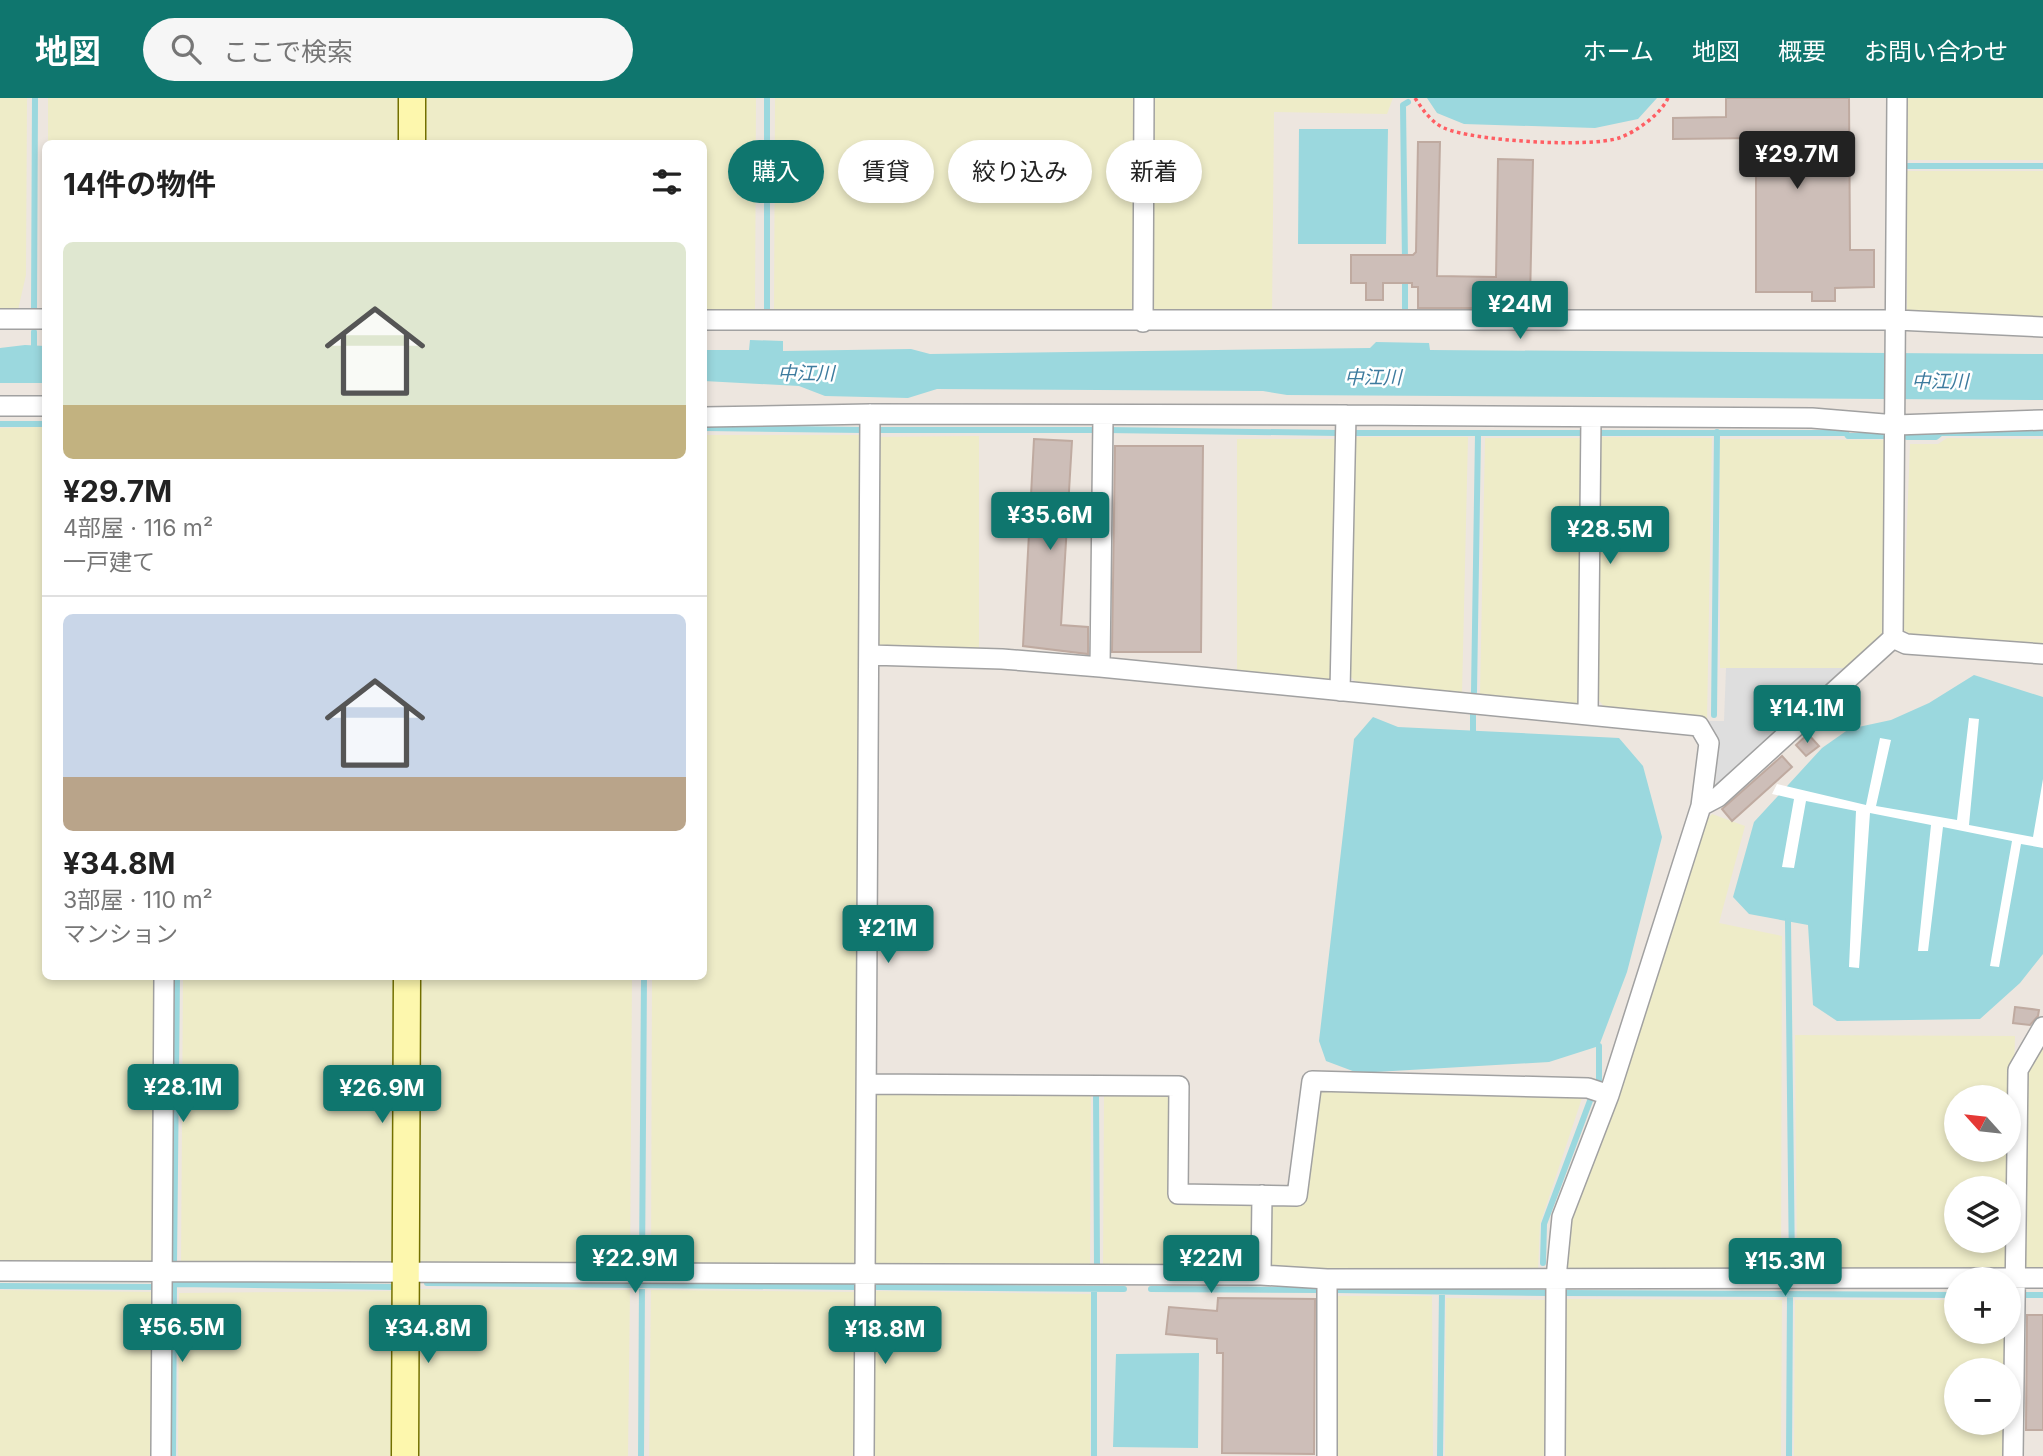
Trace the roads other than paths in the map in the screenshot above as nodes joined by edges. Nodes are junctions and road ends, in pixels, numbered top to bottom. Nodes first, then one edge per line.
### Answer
1 (412, 98) edge
2 (1144, 98) edge
3 (1897, 98) edge
4 (412, 140) edge
5 (0, 319) edge
6 (42, 319) edge
7 (707, 320) edge
8 (1143, 322) junction
9 (2043, 327) edge
10 (1896, 329) junction
11 (0, 406) edge
12 (42, 407) edge
13 (870, 414) junction
14 (1346, 415) junction
15 (707, 417) edge
16 (1103, 417) junction
17 (1591, 417) junction
18 (1896, 420) junction
19 (2043, 420) edge
20 (1893, 638) junction
21 (2043, 654) edge
22 (870, 655) junction
23 (1100, 667) junction
24 (1340, 691) junction
25 (1588, 714) junction
26 (1701, 806) junction
27 (164, 980) edge
28 (407, 980) edge
29 (2043, 1027) edge
30 (867, 1084) junction
31 (1609, 1095) junction
32 (1262, 1195) junction
33 (2014, 1267) edge
34 (0, 1271) edge
35 (163, 1272) junction
36 (405, 1274) junction
37 (865, 1275) junction
38 (1261, 1275) junction
39 (1556, 1278) junction
40 (1944, 1278) edge
41 (2021, 1278) edge
42 (2043, 1278) edge
43 (1327, 1279) junction
44 (2014, 1344) edge
45 (160, 1456) edge
46 (405, 1456) edge
47 (864, 1456) edge
48 (1326, 1456) edge
49 (1555, 1456) edge
50 (2013, 1456) edge

1 - 4 street
2 - 8 street
3 - 10 street
5 - 6 street
7 - 8 street
8 - 10 street
9 - 10 street
10 - 18 street
11 - 12 street
13 - 15 street
13 - 16 street
13 - 22 street
14 - 16 street
14 - 17 street
14 - 24 street
16 - 23 street
17 - 18 street
17 - 25 street
18 - 19 street
18 - 20 street
20 - 21 street
20 - 26 street
22 - 23 street
22 - 30 street
23 - 24 street
24 - 25 street
25 - 26 street
26 - 31 street
27 - 35 street
28 - 36 street
29 - 33 street
30 - 32 street
30 - 37 street
31 - 32 street
31 - 39 street
32 - 38 street
34 - 35 street
35 - 36 street
35 - 45 street
36 - 37 street
36 - 46 street
37 - 38 street
37 - 47 street
38 - 43 street
39 - 40 street
39 - 43 street
39 - 49 street
41 - 42 street
43 - 48 street
44 - 50 street

